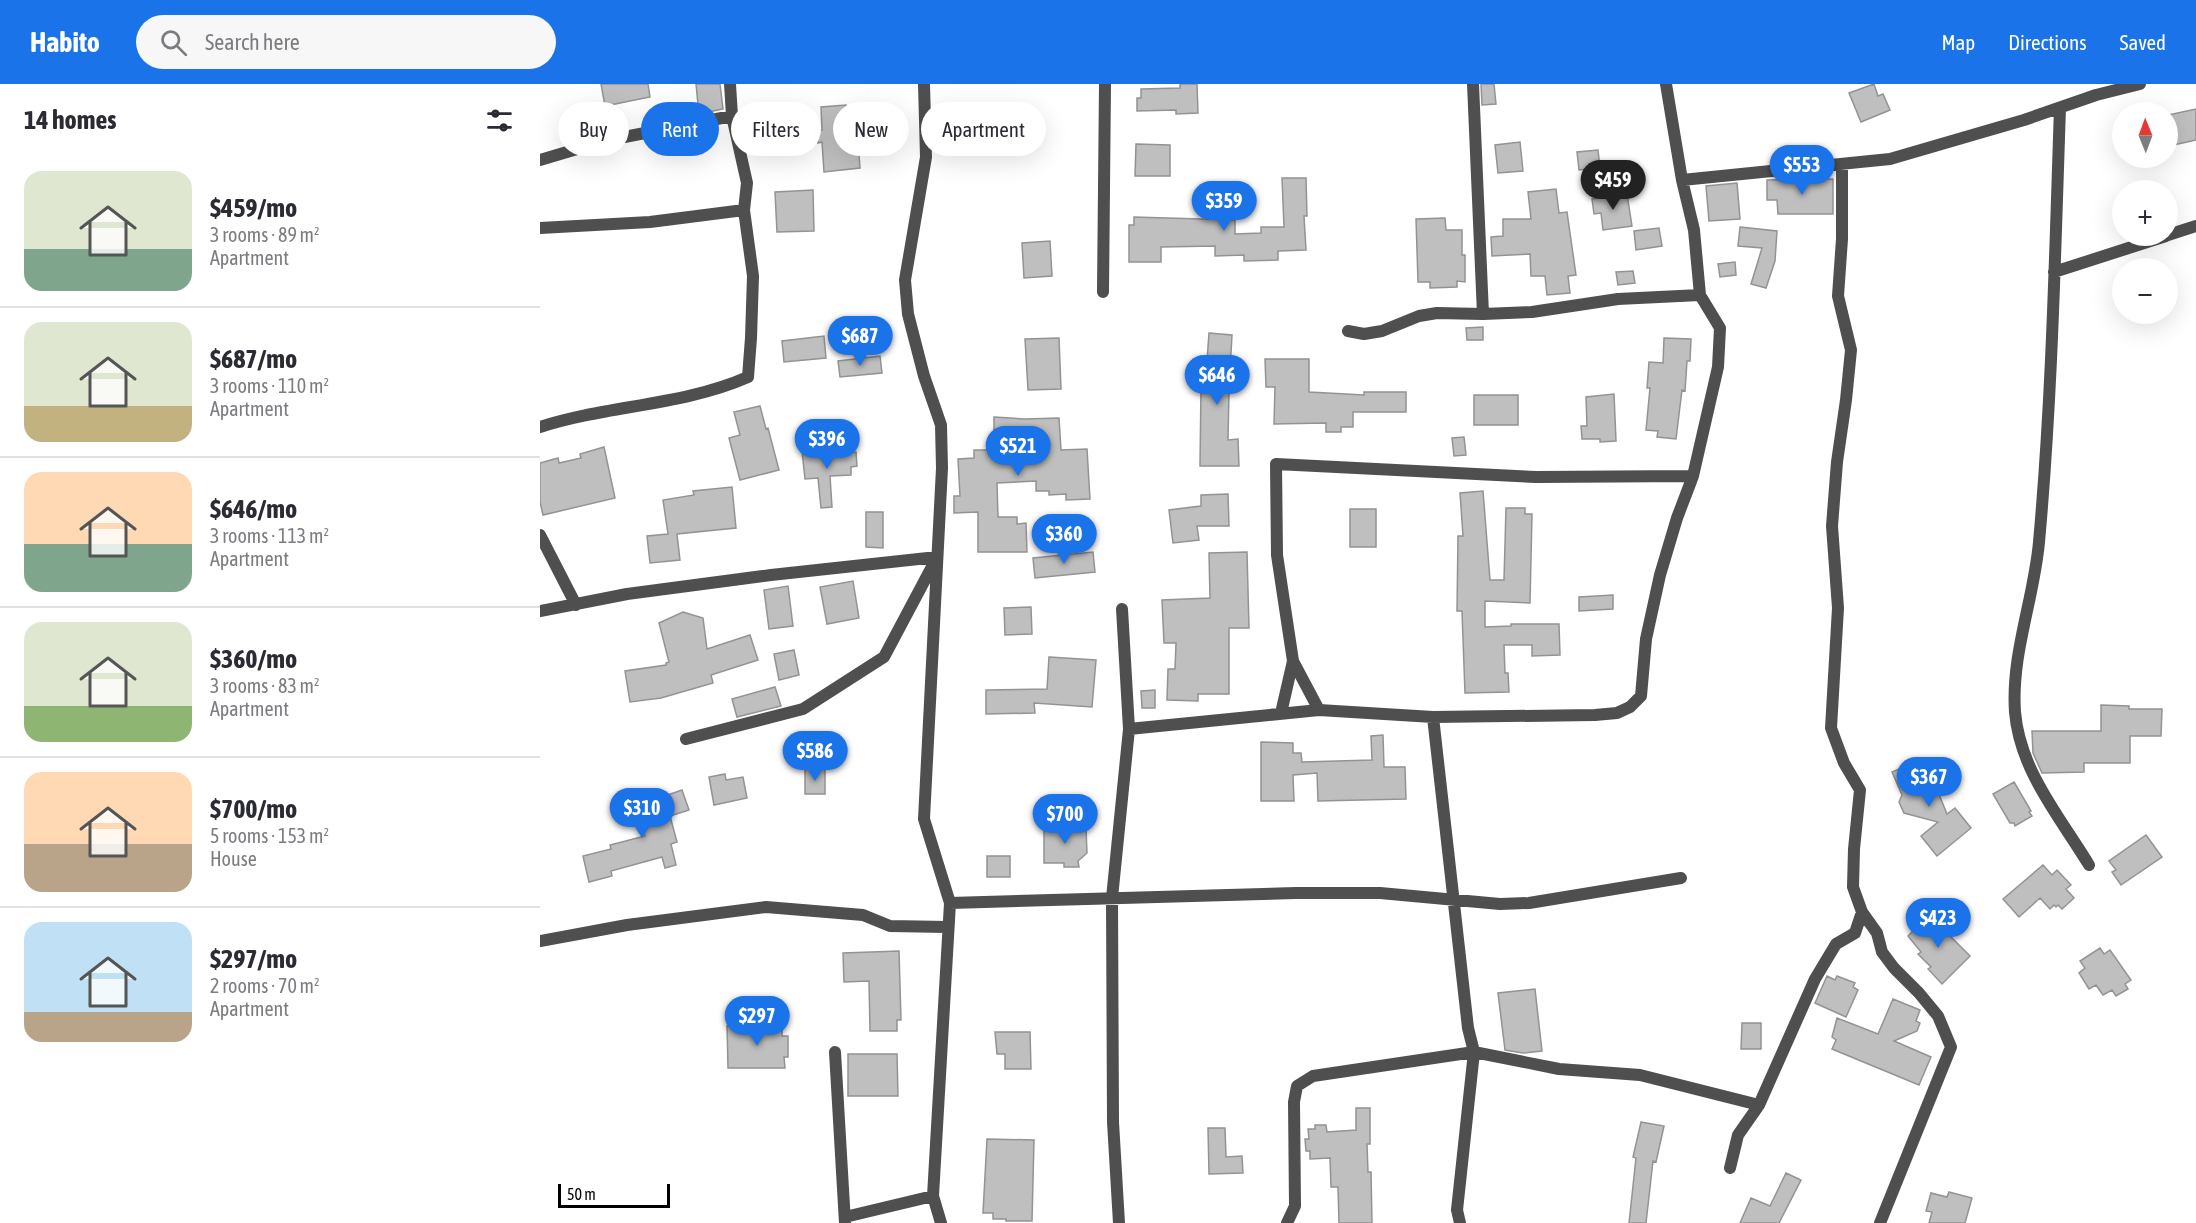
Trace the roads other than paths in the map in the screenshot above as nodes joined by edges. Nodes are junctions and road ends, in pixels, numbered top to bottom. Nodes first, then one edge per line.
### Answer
1 (729, 84) edge
2 (924, 84) edge
3 (1105, 84) edge
4 (1473, 84) edge
5 (1666, 84) edge
6 (2140, 84) edge
7 (731, 105) edge
8 (2060, 108) junction
9 (731, 116) edge
10 (741, 156) edge
11 (540, 160) edge
12 (1842, 165) junction
13 (1682, 180) junction
14 (744, 210) junction
15 (2196, 226) edge
16 (540, 228) edge
17 (2178, 232) edge
18 (2134, 246) edge
19 (2054, 273) junction
20 (1103, 292) dead end
21 (1700, 295) junction
22 (1483, 314) junction
23 (1347, 331) dead end
24 (540, 428) edge
25 (1693, 476) junction
26 (540, 535) edge
27 (937, 557) junction
28 (576, 605) junction
29 (1122, 609) dead end
30 (540, 611) edge
31 (1293, 661) junction
32 (1319, 710) junction
33 (1281, 713) junction
34 (1433, 717) junction
35 (1129, 729) junction
36 (686, 739) dead end
37 (2089, 865) dead end
38 (1681, 878) dead end
39 (1112, 898) junction
40 (1453, 900) junction
41 (950, 903) junction
42 (1862, 912) junction
43 (947, 927) junction
44 (540, 941) edge
45 (835, 1052) dead end
46 (1474, 1052) junction
47 (1759, 1105) junction
48 (1730, 1168) dead end
49 (933, 1196) junction
50 (845, 1220) edge
51 (940, 1223) edge
52 (1119, 1223) edge
53 (1287, 1223) edge
54 (1460, 1223) edge
55 (1880, 1223) edge

1 - 7 street
2 - 27 street
3 - 20 street
4 - 22 street
5 - 13 street
6 - 8 street
8 - 12 street
8 - 19 street
9 - 11 street
10 - 14 street
12 - 13 street
12 - 42 street
13 - 21 street
14 - 16 street
14 - 24 street
15 - 17 street
18 - 19 street
19 - 37 street
21 - 22 street
21 - 25 street
22 - 23 street
25 - 31 street
25 - 34 street
26 - 28 street
27 - 28 street
27 - 36 street
27 - 41 street
28 - 30 street
29 - 35 street
31 - 32 street
31 - 33 street
32 - 33 street
32 - 34 street
33 - 35 street
34 - 40 street
35 - 39 street
38 - 40 street
39 - 40 street
39 - 41 street
39 - 52 street
40 - 46 street
41 - 43 street
42 - 47 street
42 - 55 street
43 - 44 street
43 - 49 street
45 - 50 street
46 - 47 street
46 - 53 street
46 - 54 street
47 - 48 street
49 - 50 street
49 - 51 street

